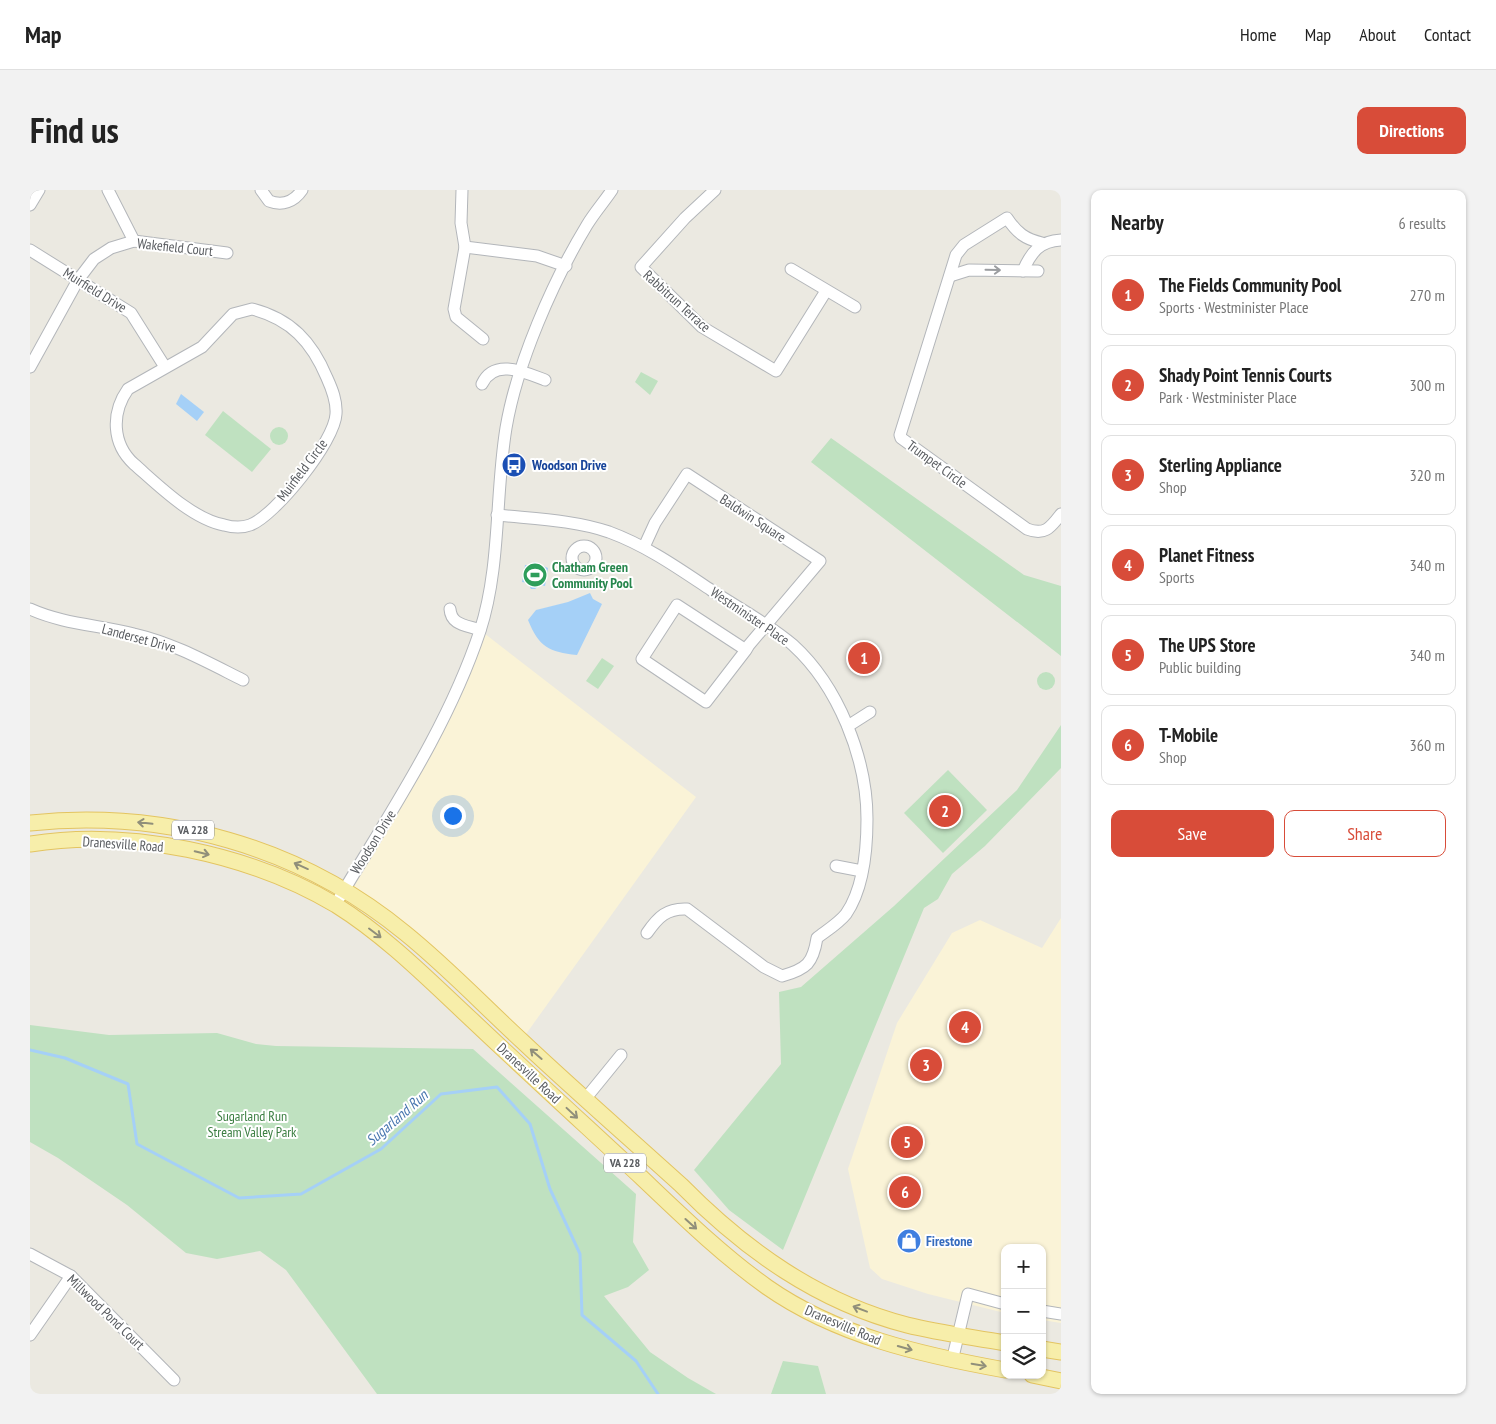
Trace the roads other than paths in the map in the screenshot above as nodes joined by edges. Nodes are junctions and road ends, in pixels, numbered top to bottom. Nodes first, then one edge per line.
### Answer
1 (39, 190) edge
2 (108, 190) edge
3 (261, 190) edge
4 (302, 190) edge
5 (462, 190) edge
6 (612, 190) edge
7 (715, 190) edge
8 (30, 204) edge
9 (1061, 240) edge
10 (134, 241) junction
11 (1042, 243) junction
12 (465, 247) junction
13 (30, 250) edge
14 (227, 253) dead end
15 (566, 266) junction
16 (791, 269) dead end
17 (1023, 271) junction
18 (1038, 271) dead end
19 (950, 276) junction
20 (78, 280) junction
21 (826, 290) junction
22 (855, 307) dead end
23 (483, 339) dead end
24 (30, 367) edge
25 (165, 367) junction
26 (520, 370) junction
27 (545, 380) dead end
28 (482, 384) dead end
29 (1061, 514) edge
30 (497, 515) junction
31 (591, 527) junction
32 (588, 546) dead end
33 (644, 547) junction
34 (30, 609) edge
35 (450, 609) dead end
36 (766, 626) junction
37 (480, 630) junction
38 (746, 650) junction
39 (243, 680) dead end
40 (870, 712) dead end
41 (848, 726) junction
42 (30, 823) edge
43 (30, 844) edge
44 (836, 866) dead end
45 (862, 871) junction
46 (344, 889) junction
47 (335, 905) junction
48 (647, 933) dead end
49 (621, 1054) dead end
50 (586, 1098) junction
51 (30, 1254) edge
52 (72, 1276) junction
53 (1001, 1303) edge
54 (1046, 1312) edge
55 (1061, 1314) edge
56 (30, 1335) edge
57 (957, 1335) junction
58 (1001, 1342) edge
59 (1046, 1350) edge
60 (1061, 1352) edge
61 (952, 1361) junction
62 (1001, 1369) edge
63 (1046, 1378) edge
64 (174, 1380) dead end
65 (1061, 1381) edge

1 - 8 street
2 - 10 street
3 - 4 street
5 - 12 street
6 - 15 street, Woodson Drive
7 - 21 street, Rabbitrun Terrace
9 - 11 street, Trumpet Circle
10 - 14 street, Wakefield Court
10 - 20 street, Wakefield Court
11 - 17 street
11 - 19 street, Trumpet Circle
12 - 15 street
12 - 23 street
13 - 20 street, Muirfield Drive
15 - 26 street, Woodson Drive
16 - 21 street
17 - 18 street
19 -> 17 street
19 - 29 street, Trumpet Circle
20 - 24 street, Wakefield Court
20 - 25 street, Muirfield Drive
21 - 22 street
25 - 25 street, Muirfield Circle
26 - 27 street
26 - 28 street
26 - 30 street, Woodson Drive
30 - 31 street, Westminister Place
30 - 37 street, Woodson Drive
31 - 32 street
31 - 33 street, Westminister Place
33 - 36 street, Westminister Place
33 - 36 street, Baldwin Square
34 - 39 street, Landerset Drive
35 - 37 street
36 - 38 street
36 - 41 street, Westminister Place
37 - 46 street, Woodson Drive
38 - 38 street
40 - 41 street
41 - 45 street, Westminister Place
46 -> 42 main road, Dranesville Road / VA 228
43 -> 47 main road, Dranesville Road / VA 228
44 - 45 street
45 - 48 street, Westminister Place
46 - 47 street, Woodson Drive
50 -> 46 main road, Dranesville Road / VA 228
47 -> 61 main road, Dranesville Road / VA 228
49 - 50 street
57 -> 50 main road, Dranesville Road / VA 228
51 - 52 street, Millwood Pond Court
52 - 56 street
52 - 64 street, Millwood Pond Court
53 - 57 street
54 - 55 street
57 - 58 main road, Dranesville Road / VA 228
57 - 61 street
59 - 60 main road
61 -> 62 main road, Dranesville Road / VA 228
63 - 65 main road

